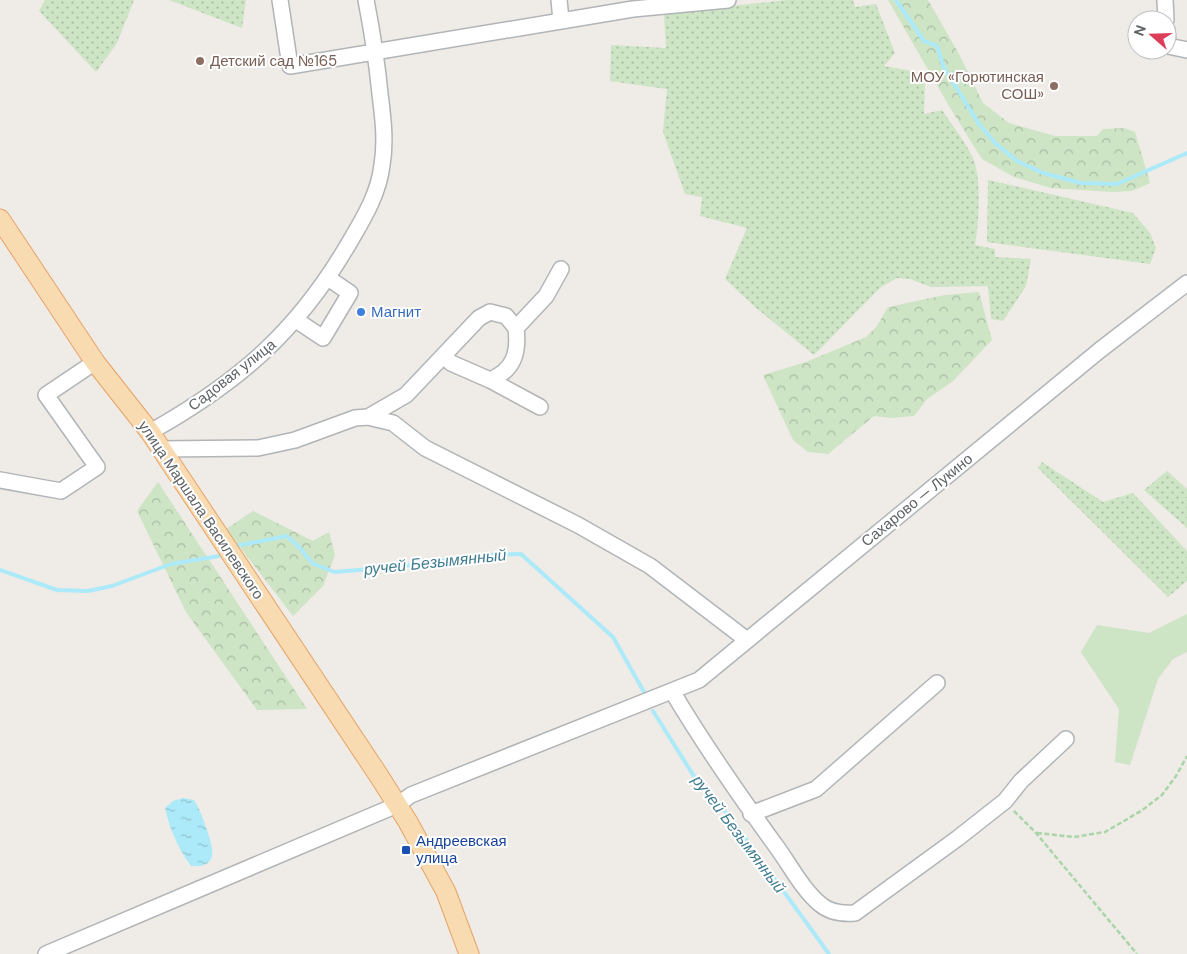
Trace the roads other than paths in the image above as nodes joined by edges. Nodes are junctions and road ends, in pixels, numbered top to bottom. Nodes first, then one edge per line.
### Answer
1 (280, 0) edge
2 (366, 0) edge
3 (560, 0) edge
4 (728, 0) edge
5 (690, 2) edge
6 (633, 5) edge
7 (561, 20) junction
8 (376, 51) junction
9 (0, 218) edge
10 (561, 269) dead end
11 (328, 278) junction
12 (1187, 283) edge
13 (296, 320) junction
14 (516, 328) junction
15 (444, 356) junction
16 (95, 362) junction
17 (490, 380) junction
18 (540, 407) dead end
19 (368, 417) junction
20 (150, 432) junction
21 (161, 449) junction
22 (0, 480) edge
23 (747, 640) junction
24 (937, 683) dead end
25 (672, 691) junction
26 (1066, 740) dead end
27 (397, 805) junction
28 (751, 814) junction
29 (46, 954) edge
30 (469, 954) edge

1 - 8 street
2 - 8 street, Садовая улица
3 - 7 street
4 - 5 street
5 - 6 street
6 - 7 street
7 - 8 street
8 - 11 street, Садовая улица
9 - 16 main road, улица Маршала Василевского
10 - 14 street
11 - 13 street, Садовая улица
11 - 13 street
12 - 23 street, Сахарово — Лукино
13 - 20 street, Садовая улица
14 - 15 street
14 - 17 street
15 - 17 street
15 - 19 street
16 - 20 main road, улица Маршала Василевского
16 - 22 street
17 - 18 street
19 - 21 street
19 - 23 street
20 - 21 main road, улица Маршала Василевского
21 - 27 main road, улица Маршала Василевского
23 - 25 street, Сахарово — Лукино
24 - 28 street
25 - 27 street, Сахарово — Лукино
25 - 28 street
26 - 28 street
27 - 29 street
27 - 30 main road, улица Маршала Василевского

